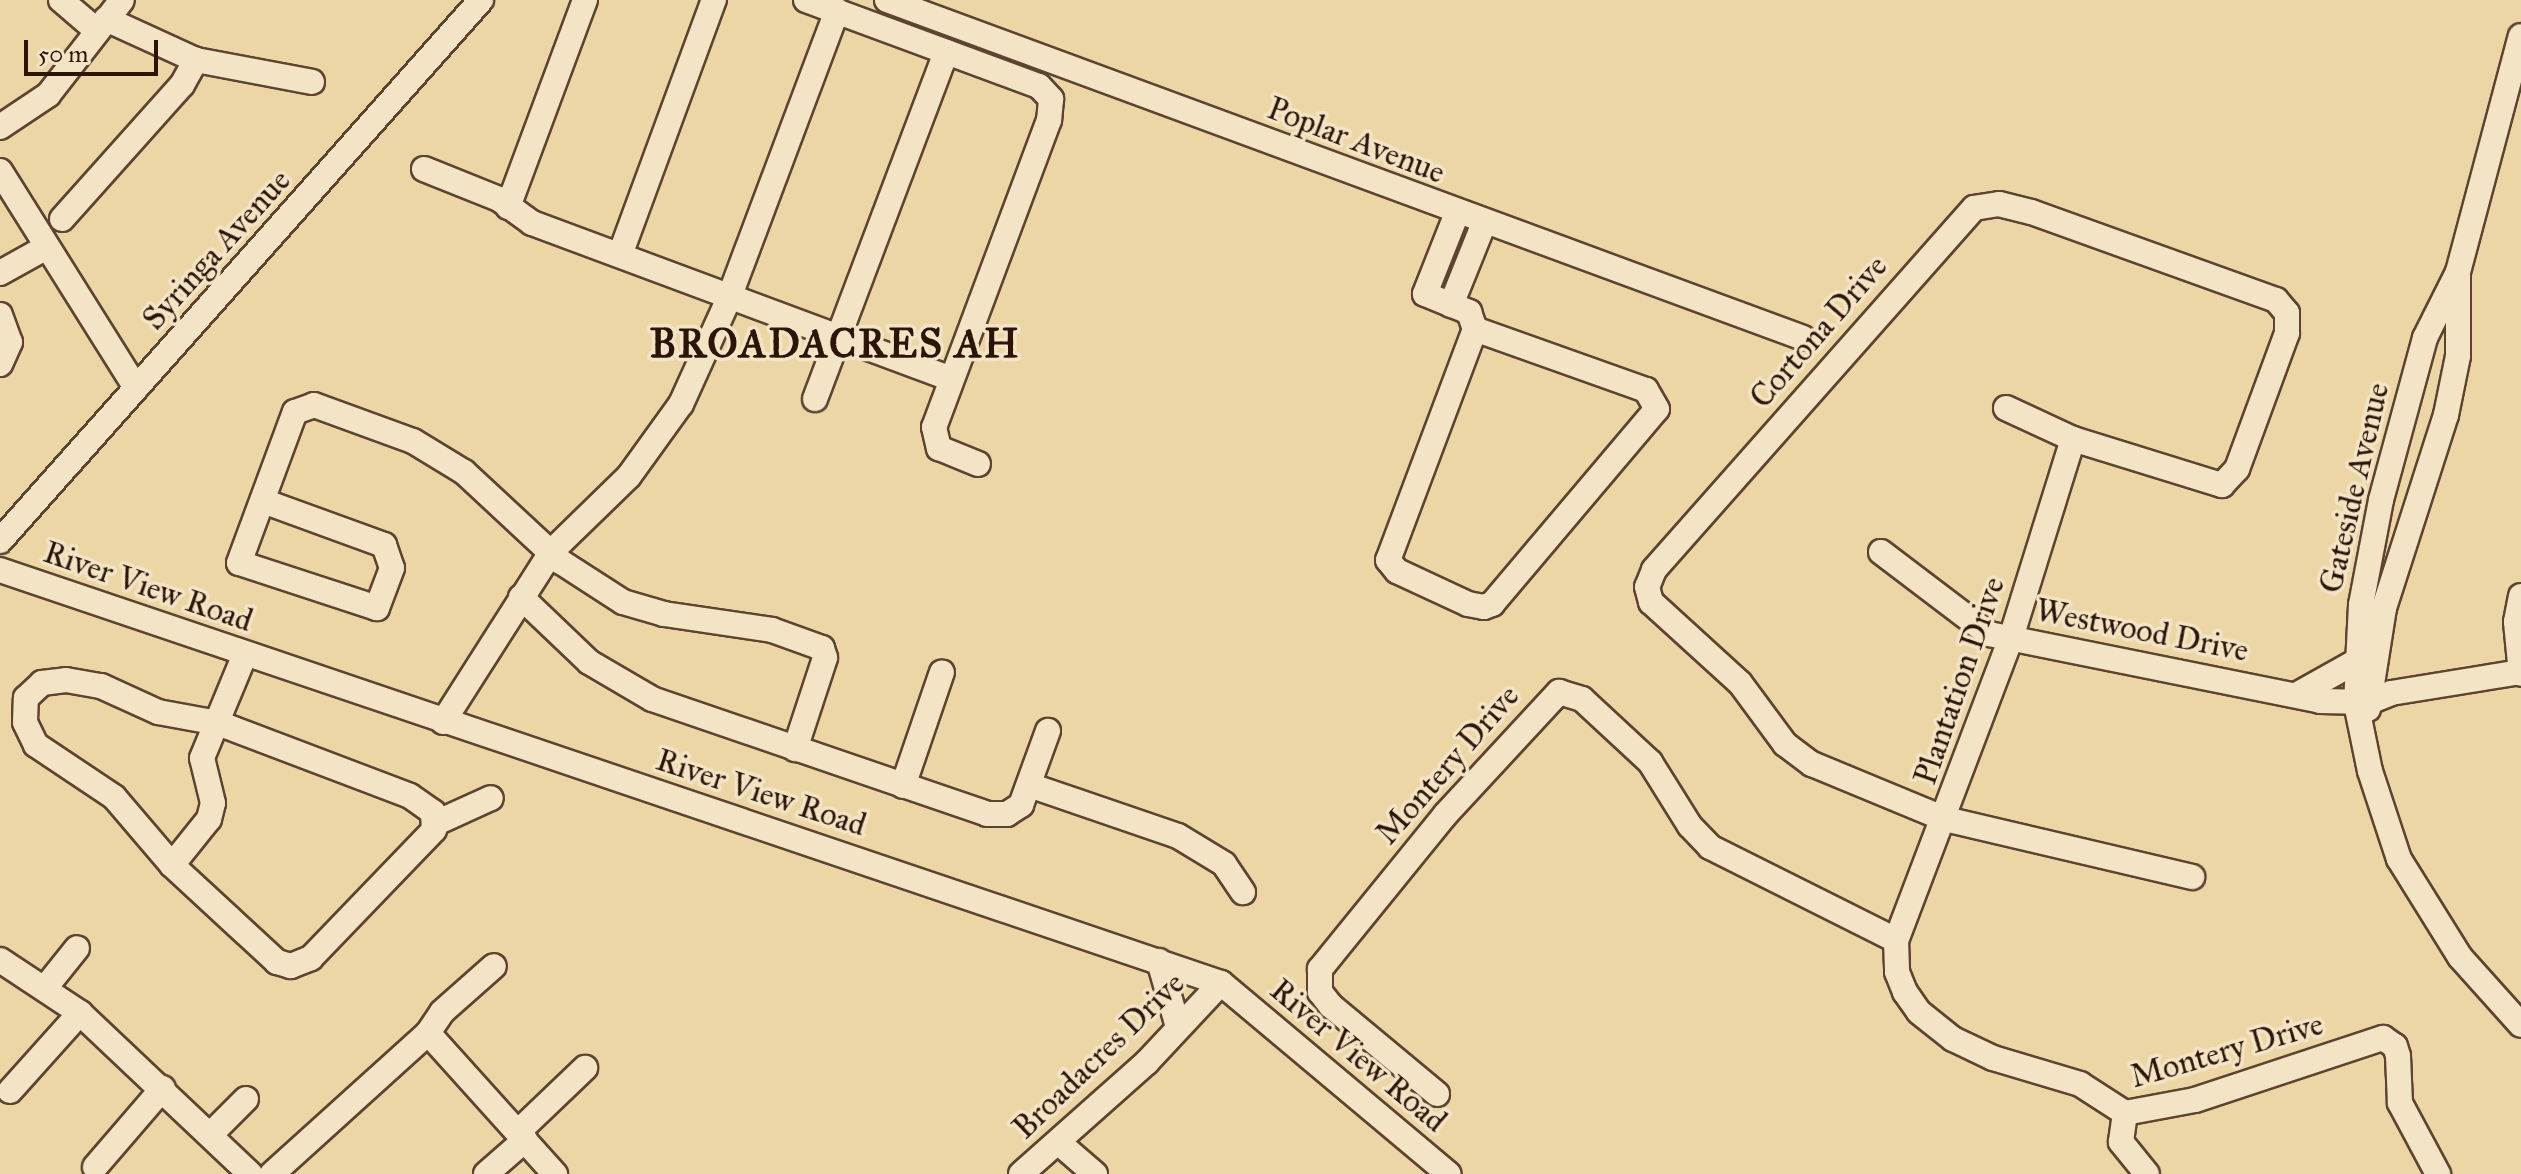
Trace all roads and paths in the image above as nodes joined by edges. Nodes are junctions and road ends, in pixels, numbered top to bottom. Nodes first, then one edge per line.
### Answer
1 (61, 0) edge
2 (122, 0) edge
3 (481, 0) edge
4 (585, 0) edge
5 (714, 0) edge
6 (806, 0) edge
7 (887, 0) edge
8 (837, 11) junction
9 (101, 25) junction
10 (2521, 36) edge
11 (946, 52) junction
12 (196, 60) junction
13 (312, 82) dead end
14 (0, 127) edge
15 (424, 169) dead end
16 (0, 171) edge
17 (508, 207) junction
18 (1457, 213) junction
19 (62, 219) dead end
20 (1484, 223) junction
21 (47, 247) junction
22 (620, 255) junction
23 (2458, 272) junction
24 (0, 273) edge
25 (729, 298) junction
26 (1451, 305) junction
27 (0, 315) edge
28 (1475, 329) junction
29 (1803, 338) dead end
30 (837, 339) junction
31 (0, 364) edge
32 (951, 379) junction
33 (136, 388) junction
34 (815, 399) dead end
35 (2006, 408) dead end
36 (2073, 439) junction
37 (978, 464) dead end
38 (263, 501) junction
39 (0, 541) edge
40 (552, 551) junction
41 (1881, 552) dead end
42 (0, 570) edge
43 (2521, 596) edge
44 (521, 597) junction
45 (2011, 638) junction
46 (245, 654) junction
47 (2355, 662) junction
48 (942, 672) dead end
49 (2521, 673) edge
50 (2298, 694) junction
51 (2362, 702) junction
52 (443, 722) junction
53 (218, 723) junction
54 (1048, 731) dead end
55 (795, 749) junction
56 (1029, 785) junction
57 (903, 786) junction
58 (491, 798) dead end
59 (1945, 819) junction
60 (436, 823) junction
61 (172, 865) junction
62 (2192, 877) dead end
63 (1243, 892) dead end
64 (1896, 940) junction
65 (77, 948) dead end
66 (0, 960) edge
67 (1159, 961) junction
68 (494, 966) dead end
69 (1221, 983) junction
70 (45, 988) junction
71 (80, 1013) junction
72 (2521, 1025) edge
73 (1178, 1027) junction
74 (428, 1033) junction
75 (585, 1068) dead end
76 (163, 1088) junction
77 (10, 1091) dead end
78 (1437, 1094) dead end
79 (246, 1099) dead end
80 (2125, 1113) junction
81 (212, 1133) junction
82 (521, 1136) junction
83 (1058, 1142) junction
84 (95, 1167) dead end
85 (1090, 1168) edge
86 (250, 1174) edge
87 (272, 1174) edge
88 (486, 1174) edge
89 (555, 1174) edge
90 (1021, 1174) edge
91 (1117, 1174) edge
92 (1449, 1174) edge
93 (2147, 1174) edge
94 (2438, 1174) edge

1 - 9 street
2 - 9 street
3 - 33 street, Syringa Avenue
4 - 17 street
5 - 22 street
6 - 8 street
7 - 18 street, Poplar Avenue
8 - 11 street
8 - 25 street
9 - 12 street
9 - 14 street
10 - 23 street, Gateside Avenue
11 - 30 street
11 - 32 street
12 - 13 street
12 - 19 street
15 - 17 street
16 - 21 street
17 - 22 street
18 - 20 street, Poplar Avenue
18 - 26 street
20 - 26 street
20 - 29 street, Poplar Avenue
21 - 24 street
21 - 33 street
22 - 25 street
23 - 47 street, Gateside Avenue
23 - 51 street, Gateside Avenue
25 - 30 street
25 - 40 street
26 - 28 street
27 - 31 street
28 - 28 street
30 - 32 street
30 - 34 street
32 - 37 street
33 - 39 street, Syringa Avenue
35 - 36 street, Cortona Drive
36 - 45 street, Plantation Drive
36 - 59 street, Cortona Drive
38 - 38 street
38 - 40 street
40 - 44 street
40 - 55 street
41 - 45 street, Westwood Drive
42 - 46 street, River View Road
43 - 49 street
44 - 52 street
44 - 55 street
45 - 50 street, Westwood Drive
45 - 59 street, Plantation Drive
46 - 52 street, River View Road
46 - 53 street
47 - 50 street
47 - 51 street, Gateside Avenue
48 - 57 street
49 - 51 street
50 - 51 street, Westwood Drive
51 - 72 street, Gateside Avenue
52 - 67 street, River View Road
53 - 60 street
53 - 61 street
53 - 61 street
54 - 56 street
55 - 57 street
56 - 57 street
56 - 63 street
58 - 60 street
59 - 62 street, Cortona Drive
59 - 64 street, Plantation Drive
60 - 61 street
64 - 78 street, Montery Drive
64 - 80 street, Montery Drive
65 - 70 street
66 - 70 street
67 - 69 street, River View Road
67 - 73 street
68 - 74 street
69 - 73 street, Broadacres Drive
69 - 92 street, River View Road
70 - 71 street
71 - 76 street
71 - 77 street
73 - 83 street, Broadacres Drive
74 - 82 street
74 - 87 street
75 - 82 street
76 - 81 street
76 - 84 street
79 - 81 street
80 - 93 street
80 - 94 street, Montery Drive
81 - 86 street
82 - 88 street
82 - 89 street
83 - 85 street
83 - 90 street, Broadacres Drive
85 - 91 street

